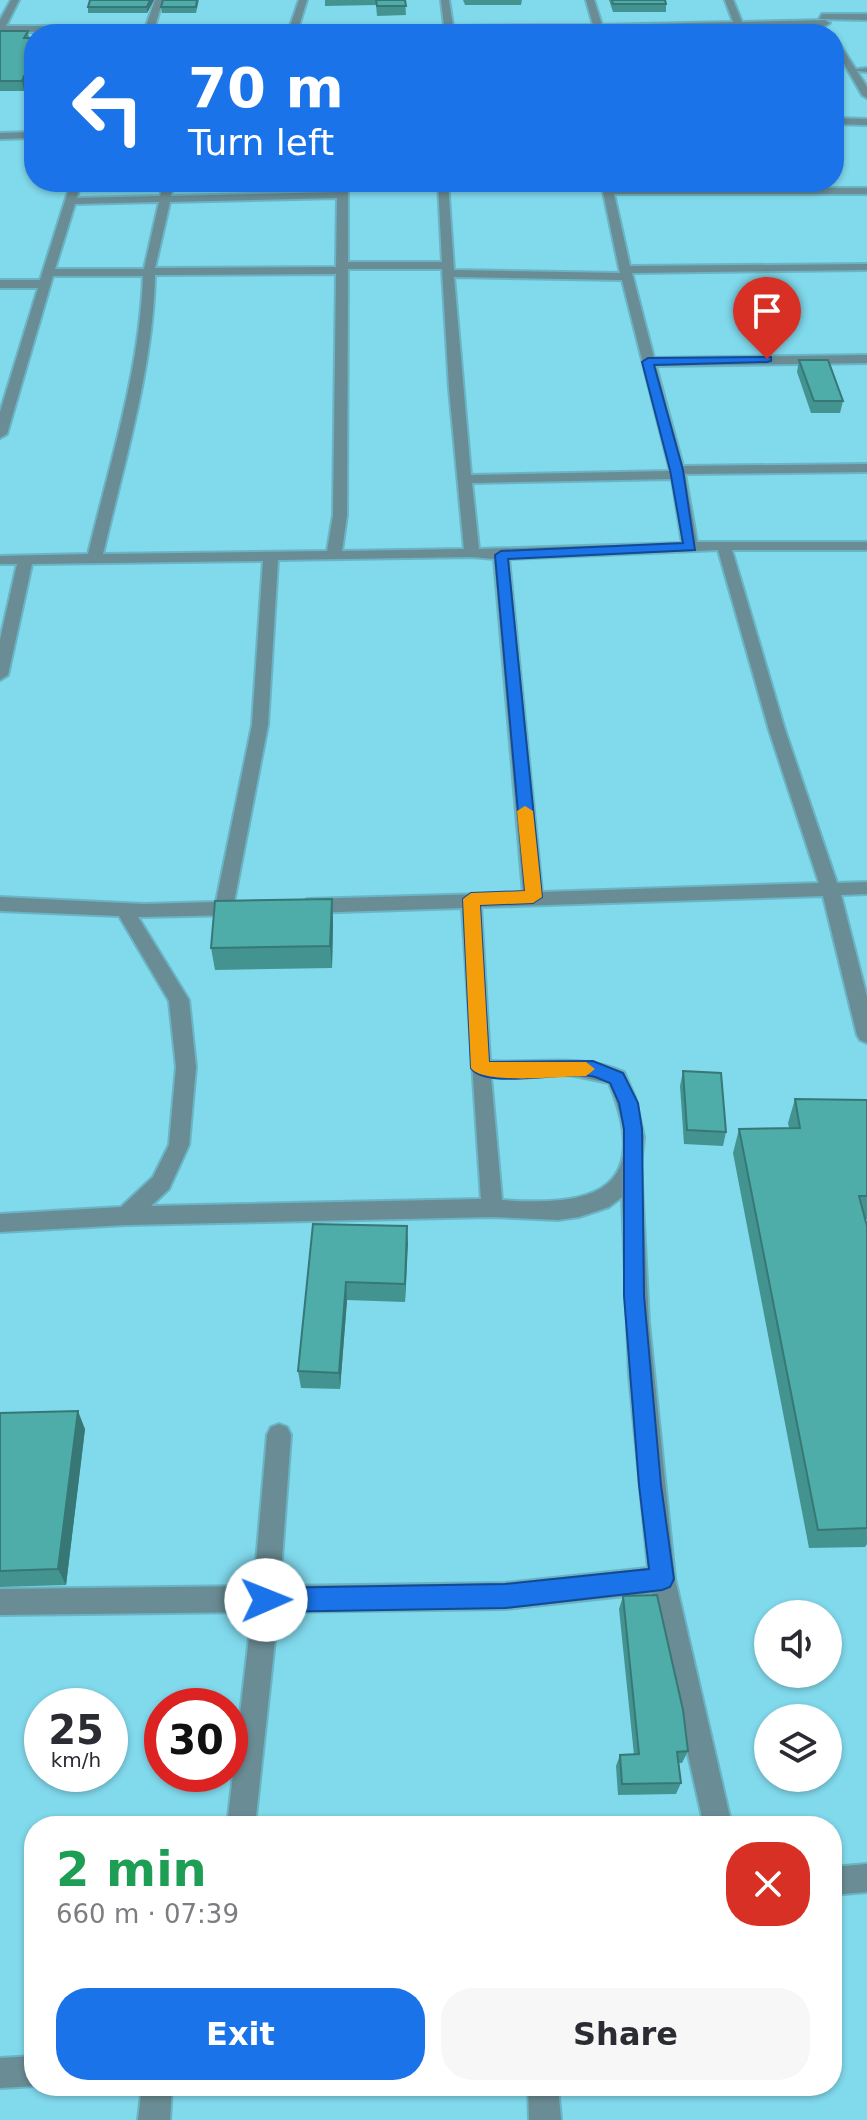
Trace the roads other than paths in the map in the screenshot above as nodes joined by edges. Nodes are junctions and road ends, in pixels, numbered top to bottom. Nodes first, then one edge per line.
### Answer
1 (15, 0) edge
2 (159, 0) edge
3 (303, 0) edge
4 (445, 0) edge
5 (590, 0) edge
6 (729, 0) edge
7 (822, 16) junction
8 (867, 17) edge
9 (151, 24) edge
10 (296, 24) edge
11 (449, 24) edge
12 (597, 24) edge
13 (738, 24) edge
14 (756, 24) edge
15 (826, 24) edge
16 (24, 29) edge
17 (844, 55) edge
18 (846, 59) joint
19 (853, 70) junction
20 (867, 70) edge
21 (867, 95) edge
22 (844, 121) edge
23 (867, 122) edge
24 (24, 135) edge
25 (0, 136) edge
26 (844, 191) edge
27 (867, 191) edge
28 (73, 192) edge
29 (167, 192) edge
30 (290, 192) edge
31 (343, 192) edge
32 (444, 192) edge
33 (608, 192) edge
34 (165, 199) junction
35 (71, 201) junction
36 (867, 267) edge
37 (341, 268) junction
38 (448, 269) junction
39 (149, 271) junction
40 (626, 273) junction
41 (48, 278) junction
42 (0, 284) edge
43 (867, 359) edge
44 (648, 362) junction
45 (0, 434) edge
46 (867, 468) edge
47 (677, 472) junction
48 (465, 479) junction
49 (724, 546) junction
50 (867, 546) edge
51 (690, 547) junction
52 (472, 553) junction
53 (501, 555) junction
54 (95, 556) junction
55 (334, 556) junction
56 (271, 557) junction
57 (26, 559) junction
58 (0, 560) edge
59 (0, 675) edge
60 (867, 888) edge
61 (830, 889) junction
62 (533, 897) junction
63 (471, 899) junction
64 (0, 904) edge
65 (253, 907) edge
66 (283, 907) edge
67 (224, 908) junction
68 (124, 910) junction
69 (867, 1035) edge
70 (480, 1068) junction
71 (632, 1167) junction
72 (492, 1208) junction
73 (126, 1216) junction
74 (0, 1223) edge
75 (279, 1435) dead end
76 (662, 1579) junction
77 (266, 1600) junction
78 (0, 1602) edge
79 (242, 1816) edge
80 (716, 1816) edge
81 (867, 1878) edge
82 (842, 1880) edge
83 (24, 2072) edge
84 (0, 2073) edge
85 (156, 2096) edge
86 (544, 2096) edge
87 (154, 2120) edge
88 (545, 2120) edge

1 - 16 street
2 - 9 street
3 - 10 street
4 - 11 street
5 - 12 street
6 - 13 street
7 - 8 street
7 - 14 street
7 - 15 street
17 - 18 street
18 - 19 street
19 - 20 lane
19 - 21 street
22 - 23 street
24 - 25 street
26 - 27 street
28 - 35 street
29 - 34 street
30 - 34 street
31 - 37 street
32 - 38 street
33 - 40 street
34 - 35 street
34 - 39 street
35 - 41 street
36 - 40 street
37 - 38 street
37 - 39 street
37 - 55 street
38 - 40 street
38 - 48 street
39 - 41 street
39 - 54 street
40 - 44 street
41 - 42 street
41 - 45 street
43 - 44 street
44 - 47 street
46 - 47 street
47 - 48 street
47 - 51 street
48 - 52 street
49 - 50 street
49 - 51 street
49 - 61 street
51 - 53 street
52 - 53 street
52 - 55 street
53 - 62 street
54 - 56 street
54 - 57 street
55 - 56 street
56 - 67 street
57 - 58 street
57 - 59 street
60 - 61 street
61 - 62 street
61 - 69 street
62 - 63 street
63 - 66 street
63 - 70 street
64 - 68 street
65 - 67 street
67 - 68 street
68 - 73 street
70 - 71 street
70 - 72 street
71 - 72 street
71 - 76 street
72 - 73 street
73 - 74 street
75 - 77 street
76 - 77 street
76 - 80 street
77 - 78 street
77 - 79 street
81 - 82 street
83 - 84 street
85 - 87 street
86 - 88 street

